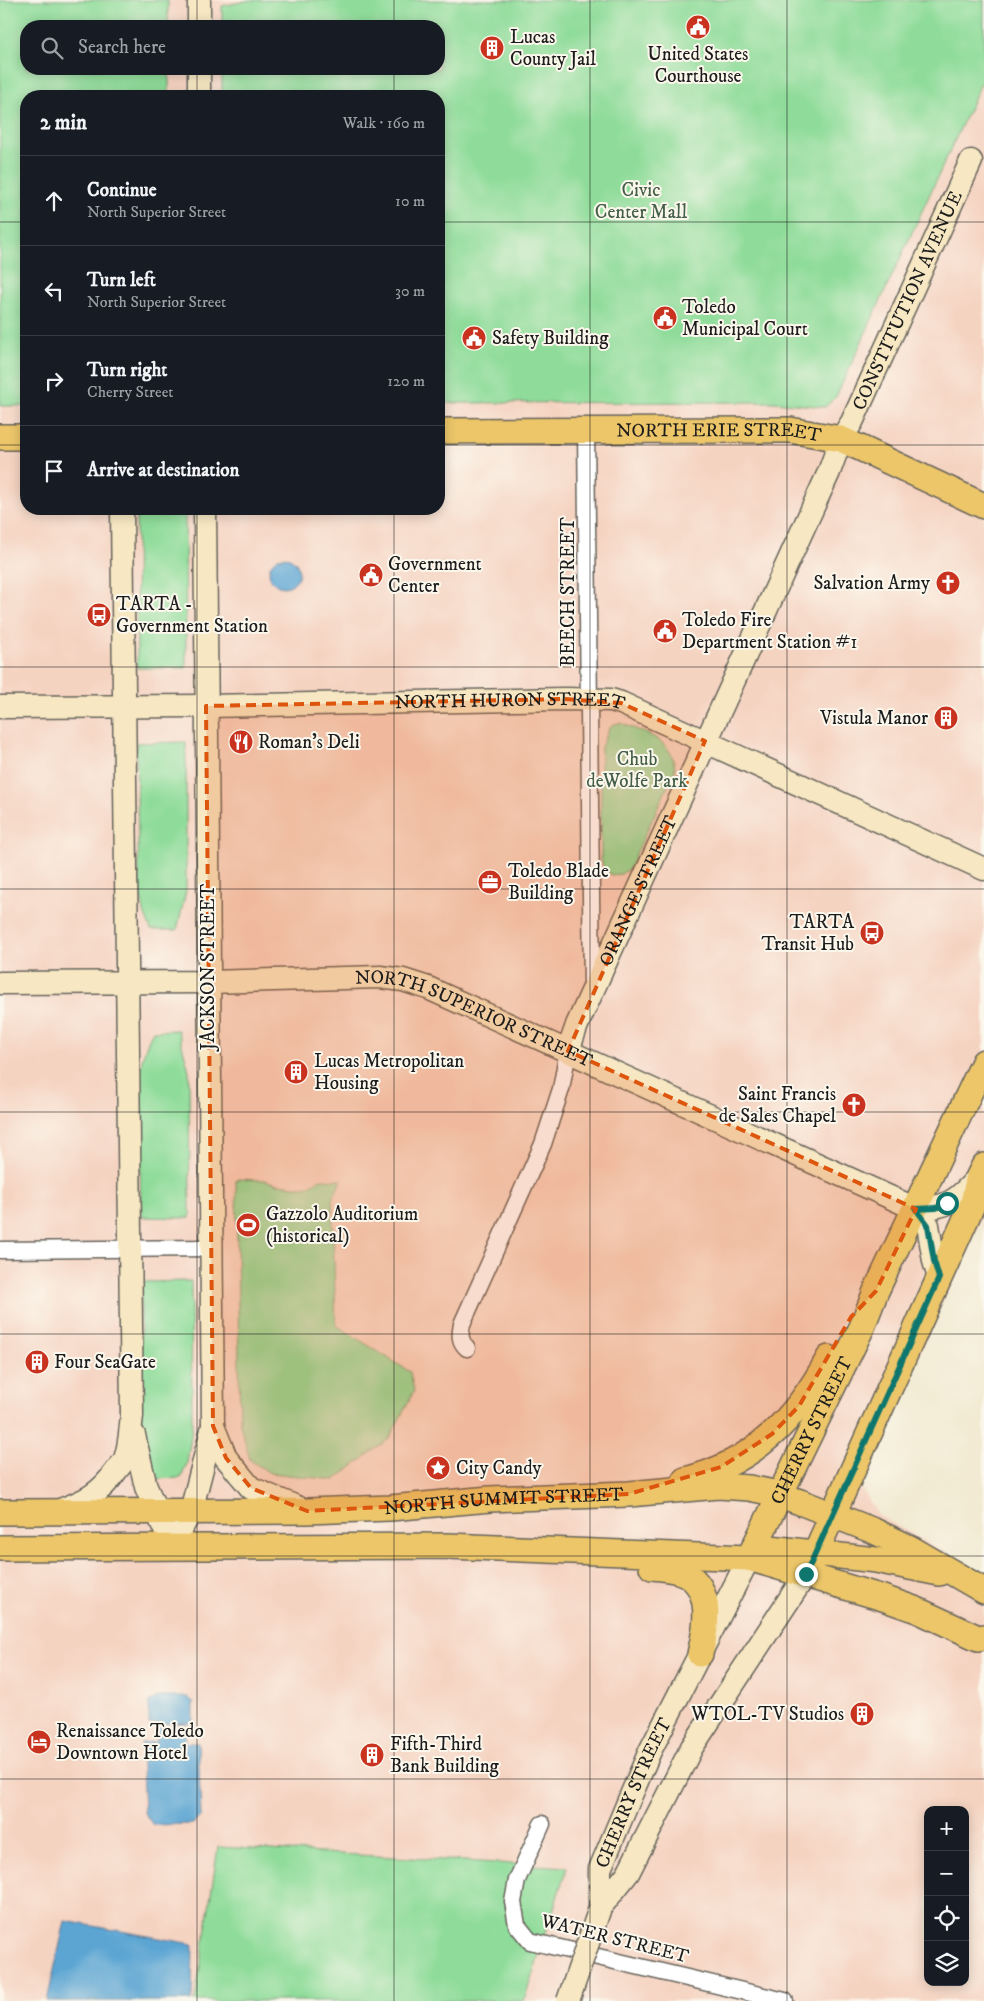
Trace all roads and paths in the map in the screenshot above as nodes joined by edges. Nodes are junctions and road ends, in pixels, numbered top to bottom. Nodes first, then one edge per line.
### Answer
1 (199, 0) edge
2 (199, 20) edge
3 (199, 75) edge
4 (200, 90) edge
5 (971, 161) dead end
6 (586, 430) junction
7 (445, 431) edge
8 (0, 437) edge
9 (20, 437) edge
10 (841, 439) junction
11 (984, 506) edge
12 (122, 515) edge
13 (205, 515) edge
14 (588, 700) junction
15 (124, 706) junction
16 (206, 706) junction
17 (0, 707) edge
18 (705, 742) junction
19 (984, 869) edge
20 (127, 982) junction
21 (208, 982) junction
22 (0, 984) edge
23 (592, 994) junction
24 (568, 1051) junction
25 (984, 1062) edge
26 (982, 1171) edge
27 (916, 1209) junction
28 (210, 1248) junction
29 (130, 1249) junction
30 (0, 1250) edge
31 (939, 1278) junction
32 (876, 1291) junction
33 (467, 1348) dead end
34 (132, 1416) junction
35 (212, 1426) junction
36 (629, 1494) junction
37 (780, 1495) junction
38 (157, 1511) junction
39 (191, 1511) junction
40 (307, 1511) junction
41 (0, 1512) edge
42 (54, 1512) junction
43 (832, 1514) junction
44 (172, 1546) junction
45 (0, 1548) edge
46 (591, 1552) junction
47 (816, 1552) junction
48 (749, 1558) junction
49 (806, 1574) junction
50 (960, 1577) junction
51 (984, 1591) edge
52 (984, 1637) edge
53 (700, 1654) junction
54 (542, 1824) dead end
55 (600, 1908) junction
56 (568, 2001) edge
57 (785, 2001) edge

1 - 2 street
3 - 4 street
5 - 10 street, CONSTITUTION AVENUE
6 - 7 main road, NORTH ERIE STREET
6 - 10 main road, NORTH ERIE STREET
6 - 14 street, BEECH STREET
8 - 9 main road
10 - 11 main road, NORTH ERIE STREET
10 - 18 street, ORANGE STREET
12 - 15 street
13 - 16 street, JACKSON STREET
14 - 16 street, NORTH HURON STREET
14 - 18 street, NORTH HURON STREET
14 - 23 street, BEECH STREET
15 - 16 street, NORTH HURON STREET
15 - 17 street, NORTH HURON STREET
15 - 20 street
16 - 21 street, JACKSON STREET
18 - 19 street, NORTH HURON STREET
18 - 23 street, ORANGE STREET
20 - 21 street, NORTH SUPERIOR STREET
20 - 22 street, NORTH SUPERIOR STREET
20 - 29 street
21 - 24 street, NORTH SUPERIOR STREET
21 - 28 street, JACKSON STREET
23 - 24 street, ORANGE STREET
24 - 27 street, NORTH SUPERIOR STREET
24 - 33 street, ORANGE STREET
25 - 27 main road, CHERRY STREET
26 - 27 street
26 - 31 main road, CHERRY STREET
27 - 31 street
27 - 32 main road, CHERRY STREET
28 - 29 street
28 - 35 street, JACKSON STREET
29 - 30 street
29 - 34 street
31 - 43 main road, CHERRY STREET
32 - 36 main road
32 - 37 main road, CHERRY STREET
34 - 38 street
34 - 42 street
35 - 39 street, JACKSON STREET
35 - 40 street, JACKSON STREET
36 - 37 main road, NORTH SUMMIT STREET
36 - 40 main road, NORTH SUMMIT STREET
37 - 43 main road, NORTH SUMMIT STREET
37 - 48 main road, CHERRY STREET
38 - 39 main road, NORTH SUMMIT STREET
38 - 42 main road, NORTH SUMMIT STREET
38 - 44 street
39 - 40 main road, NORTH SUMMIT STREET
39 - 44 street, JACKSON STREET
41 - 42 main road, NORTH SUMMIT STREET
43 - 47 main road, CHERRY STREET
43 - 50 main road, NORTH SUMMIT STREET
44 - 45 main road, NORTH SUMMIT STREET
44 - 46 main road, NORTH SUMMIT STREET
46 - 48 main road, NORTH SUMMIT STREET
46 - 53 main road
47 - 48 main road
47 - 49 main road, CHERRY STREET
47 - 50 main road
48 - 49 main road, NORTH SUMMIT STREET
48 - 53 street, CHERRY STREET
49 - 52 main road, NORTH SUMMIT STREET
49 - 55 street, CHERRY STREET
50 - 51 main road, NORTH SUMMIT STREET
53 - 55 street, CHERRY STREET
54 - 57 street, WATER STREET
55 - 56 street, bridge

